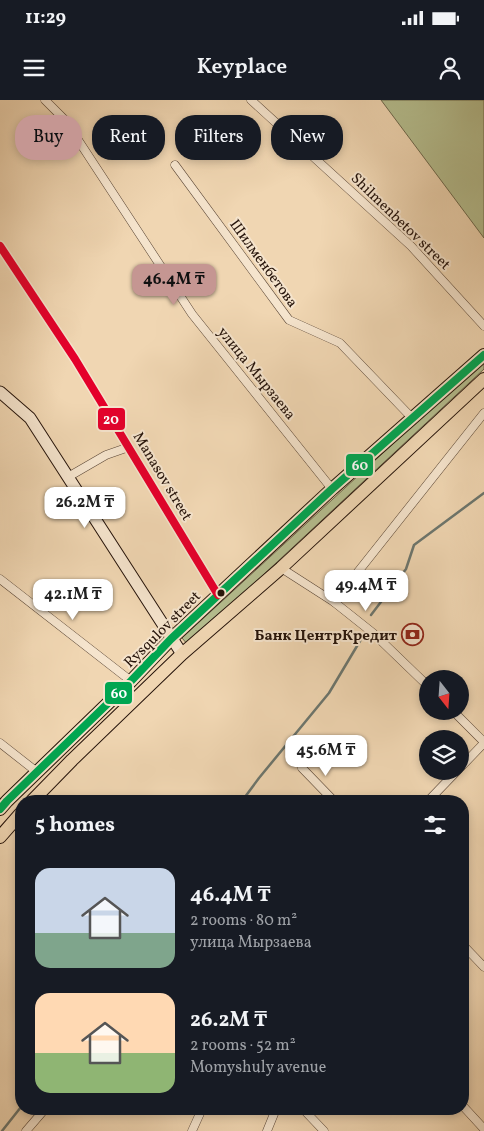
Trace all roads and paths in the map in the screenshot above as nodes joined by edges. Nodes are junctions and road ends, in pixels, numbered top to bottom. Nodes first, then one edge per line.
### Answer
1 (45, 100) edge
2 (251, 100) edge
3 (175, 165) dead end
4 (0, 246) edge
5 (484, 326) edge
6 (484, 355) edge
7 (484, 378) edge
8 (0, 392) edge
9 (484, 413) edge
10 (413, 419) junction
11 (129, 447) junction
12 (68, 477) junction
13 (332, 489) junction
14 (280, 568) junction
15 (0, 579) edge
16 (218, 595) junction
17 (334, 602) junction
18 (171, 639) junction
19 (182, 654) junction
20 (419, 677) edge
21 (131, 681) junction
22 (462, 720) edge
23 (0, 743) edge
24 (484, 743) edge
25 (469, 759) edge
26 (302, 768) dead end
27 (36, 772) junction
28 (448, 780) edge
29 (38, 795) edge
30 (328, 795) edge
31 (434, 795) edge
32 (4, 805) edge
33 (15, 819) edge
34 (0, 837) edge
35 (469, 951) edge
36 (484, 967) edge
37 (469, 1113) edge
38 (40, 1115) edge
39 (199, 1115) edge
40 (274, 1115) edge
41 (309, 1115) edge
42 (484, 1129) edge
43 (26, 1131) edge
44 (192, 1131) edge
45 (267, 1131) edge
46 (324, 1131) edge

1 - 13 street, улица Мырзаева
2 - 5 street, Shilmenbetov street
3 - 10 street, Шилменбетова
4 - 11 street, Manasov street
6 - 10 main road, Rysqulov street
7 - 14 main road, Rysqulov street
8 - 12 main road
9 - 17 street
10 - 13 main road, Rysqulov street
11 - 12 street
11 - 16 street, Manasov street
12 - 18 main road
13 - 16 main road, Rysqulov street
14 - 17 street
14 - 19 main road, Rysqulov street
15 - 21 street
16 - 18 main road, Rysqulov street
17 - 20 street
18 - 19 main road
18 - 21 main road, Rysqulov street
19 - 29 main road, Rysqulov street
21 - 27 main road, Rysqulov street
22 - 24 street
23 - 27 street
24 - 25 street
26 - 30 street
27 - 32 main road, Rysqulov street
28 - 31 street
33 - 34 main road
35 - 36 street
37 - 42 street
38 - 43 street
39 - 44 street
40 - 45 street
41 - 46 street

